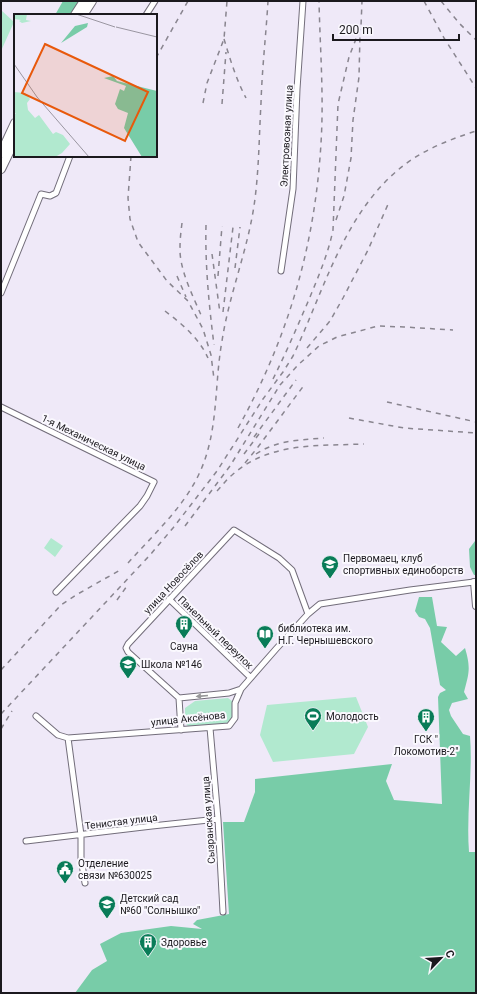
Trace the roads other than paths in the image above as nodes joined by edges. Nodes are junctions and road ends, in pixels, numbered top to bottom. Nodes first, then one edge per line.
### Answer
1 (84, 1) edge
2 (92, 1) edge
3 (155, 1) edge
4 (303, 1) edge
5 (76, 14) edge
6 (84, 14) edge
7 (147, 14) edge
8 (14, 125) edge
9 (14, 142) edge
10 (1, 153) edge
11 (70, 157) edge
12 (1, 169) edge
13 (281, 272) dead end
14 (1, 293) edge
15 (1, 407) edge
16 (475, 582) edge
17 (56, 592) dead end
18 (169, 599) junction
19 (476, 606) edge
20 (308, 614) junction
21 (250, 677) junction
22 (240, 689) junction
23 (179, 698) junction
24 (36, 716) dead end
25 (210, 728) junction
26 (182, 730) junction
27 (68, 738) junction
28 (218, 819) junction
29 (81, 835) junction
30 (26, 841) dead end
31 (85, 883) dead end
32 (224, 912) dead end

1 - 5 highway
2 - 6 highway
3 - 7 street
4 - 13 street, Электровозная улица
8 - 10 highway
9 - 12 highway
11 - 14 street
15 - 17 street, 1-я Механическая улица
16 - 19 street
16 - 20 street, улица Аксёнова
18 - 20 street, улица Новосёлов
18 - 21 street, Панельный переулок
18 - 23 street, улица Новосёлов
20 - 21 street, улица Аксёнова
21 - 22 street, улица Аксёнова
22 -> 23 street
22 - 25 street, улица Аксёнова
23 - 26 street
24 - 27 street
25 - 26 street, улица Аксёнова
25 - 28 street, Сызранская улица
26 - 27 street, улица Аксёнова
27 - 29 street
28 - 29 street, Тенистая улица
28 - 32 street, Сызранская улица
29 - 30 street, Тенистая улица
29 - 31 street

